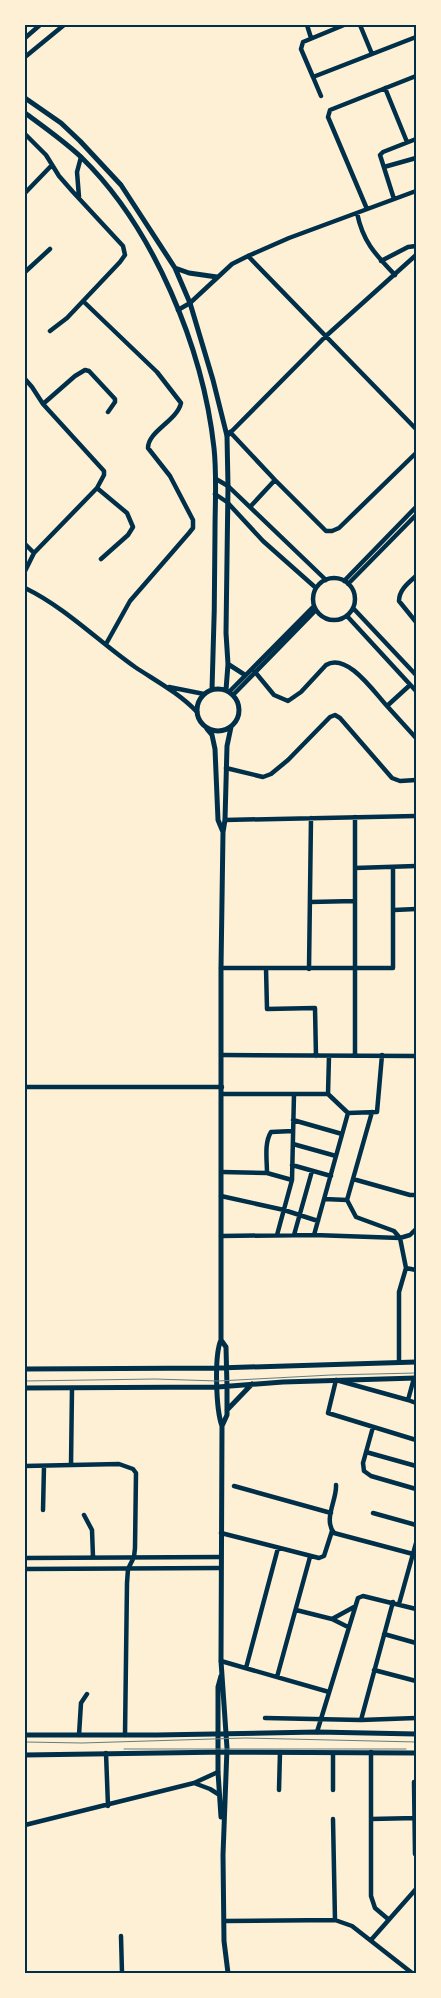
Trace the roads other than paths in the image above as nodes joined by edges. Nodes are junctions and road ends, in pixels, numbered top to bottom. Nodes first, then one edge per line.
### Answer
1 (40, 25) edge
2 (64, 25) edge
3 (307, 25) edge
4 (344, 25) edge
5 (360, 25) edge
6 (416, 37) edge
7 (25, 38) edge
8 (312, 38) junction
9 (372, 54) junction
10 (25, 57) edge
11 (416, 76) edge
12 (313, 77) junction
13 (385, 88) junction
14 (321, 96) dead end
15 (25, 98) edge
16 (25, 113) edge
17 (25, 134) edge
18 (416, 139) edge
19 (407, 142) junction
20 (81, 157) junction
21 (416, 158) edge
22 (52, 165) junction
23 (384, 168) junction
24 (416, 191) edge
25 (25, 193) edge
26 (79, 198) junction
27 (394, 199) junction
28 (367, 209) junction
29 (356, 213) junction
30 (416, 246) edge
31 (50, 249) dead end
32 (416, 255) edge
33 (248, 256) junction
34 (381, 260) junction
35 (175, 268) junction
36 (25, 272) edge
37 (395, 274) junction
38 (217, 277) junction
39 (83, 301) junction
40 (190, 303) junction
41 (178, 310) junction
42 (50, 331) dead end
43 (326, 336) junction
44 (25, 379) edge
45 (43, 404) junction
46 (108, 412) dead end
47 (416, 428) edge
48 (229, 434) junction
49 (416, 453) edge
50 (216, 479) junction
51 (275, 480) junction
52 (228, 486) junction
53 (97, 488) junction
54 (215, 494) junction
55 (228, 502) junction
56 (250, 507) junction
57 (416, 507) edge
58 (416, 515) edge
59 (25, 544) edge
60 (34, 553) junction
61 (101, 559) dead end
62 (25, 571) edge
63 (416, 576) edge
64 (326, 580) junction
65 (346, 582) junction
66 (25, 588) edge
67 (316, 588) junction
68 (315, 608) junction
69 (353, 608) junction
70 (347, 616) junction
71 (416, 622) edge
72 (106, 644) junction
73 (228, 664) junction
74 (255, 672) junction
75 (245, 675) junction
76 (416, 676) edge
77 (410, 685) junction
78 (165, 686) junction
79 (212, 690) junction
80 (416, 691) edge
81 (229, 692) junction
82 (204, 694) junction
83 (387, 706) junction
84 (197, 712) junction
85 (203, 725) junction
86 (231, 727) junction
87 (416, 738) edge
88 (226, 768) junction
89 (416, 780) edge
90 (416, 816) edge
91 (354, 817) junction
92 (311, 818) junction
93 (225, 820) junction
94 (223, 832) junction
95 (416, 866) edge
96 (394, 867) junction
97 (355, 868) junction
98 (355, 901) junction
99 (310, 902) junction
100 (416, 909) edge
101 (394, 910) junction
102 (221, 968) junction
103 (266, 968) junction
104 (308, 968) junction
105 (355, 969) junction
106 (382, 1054) junction
107 (222, 1055) junction
108 (356, 1055) junction
109 (316, 1056) junction
110 (329, 1056) junction
111 (416, 1056) edge
112 (25, 1087) edge
113 (222, 1087) junction
114 (222, 1094) junction
115 (294, 1094) junction
116 (328, 1094) junction
117 (372, 1112) junction
118 (348, 1113) junction
119 (293, 1120) junction
120 (293, 1131) junction
121 (342, 1134) junction
122 (293, 1144) junction
123 (336, 1156) junction
124 (292, 1165) junction
125 (312, 1170) junction
126 (222, 1172) junction
127 (267, 1173) junction
128 (331, 1176) junction
129 (353, 1179) junction
130 (292, 1180) junction
131 (416, 1195) edge
132 (221, 1196) junction
133 (324, 1199) junction
134 (347, 1200) junction
135 (284, 1210) junction
136 (300, 1215) junction
137 (318, 1221) junction
138 (416, 1229) edge
139 (277, 1235) junction
140 (294, 1235) junction
141 (314, 1235) junction
142 (221, 1236) junction
143 (400, 1238) junction
144 (406, 1268) junction
145 (416, 1270) edge
146 (221, 1340) junction
147 (399, 1362) junction
148 (416, 1362) edge
149 (25, 1368) edge
150 (218, 1368) junction
151 (227, 1368) junction
152 (415, 1378) edge
153 (336, 1380) junction
154 (252, 1384) junction
155 (218, 1387) junction
156 (227, 1387) junction
157 (25, 1388) edge
158 (72, 1388) junction
159 (408, 1400) junction
160 (416, 1403) edge
161 (227, 1411) junction
162 (222, 1426) junction
163 (373, 1427) junction
164 (416, 1440) edge
165 (366, 1452) junction
166 (25, 1466) edge
167 (44, 1466) junction
168 (71, 1466) junction
169 (416, 1466) edge
170 (336, 1485) dead end
171 (234, 1486) dead end
172 (416, 1488) edge
173 (43, 1510) dead end
174 (331, 1513) junction
175 (373, 1513) dead end
176 (84, 1515) dead end
177 (416, 1525) edge
178 (332, 1531) junction
179 (221, 1533) junction
180 (416, 1542) edge
181 (278, 1548) junction
182 (413, 1554) junction
183 (93, 1557) junction
184 (134, 1557) junction
185 (221, 1557) junction
186 (310, 1557) junction
187 (25, 1558) edge
188 (128, 1568) junction
189 (221, 1568) junction
190 (25, 1569) edge
191 (393, 1602) junction
192 (399, 1604) junction
193 (354, 1607) junction
194 (416, 1609) edge
195 (296, 1610) junction
196 (332, 1619) junction
197 (348, 1627) junction
198 (384, 1634) junction
199 (416, 1643) edge
200 (221, 1661) junction
201 (246, 1668) junction
202 (374, 1670) junction
203 (221, 1672) junction
204 (277, 1677) junction
205 (416, 1681) edge
206 (329, 1692) junction
207 (87, 1694) dead end
208 (265, 1718) dead end
209 (416, 1718) edge
210 (320, 1720) junction
211 (361, 1720) junction
212 (316, 1732) junction
213 (218, 1733) junction
214 (227, 1733) junction
215 (416, 1734) edge
216 (25, 1735) edge
217 (79, 1735) junction
218 (125, 1735) junction
219 (218, 1752) junction
220 (228, 1752) junction
221 (280, 1752) junction
222 (371, 1752) junction
223 (416, 1752) edge
224 (106, 1753) junction
225 (333, 1753) junction
226 (25, 1755) edge
227 (218, 1772) junction
228 (414, 1782) dead end
229 (194, 1783) junction
230 (279, 1790) dead end
231 (333, 1790) dead end
232 (218, 1794) junction
233 (108, 1806) junction
234 (415, 1818) edge
235 (333, 1819) dead end
236 (370, 1819) junction
237 (25, 1825) edge
238 (222, 1827) junction
239 (415, 1854) dead end
240 (416, 1889) edge
241 (388, 1919) junction
242 (335, 1920) junction
243 (224, 1921) junction
244 (121, 1936) dead end
245 (371, 1940) junction
246 (122, 1973) edge
247 (228, 1973) edge
248 (412, 1973) edge

1 - 7 street
2 - 10 street
3 - 8 street
4 - 8 street
5 - 9 street
6 - 9 street
8 - 12 street
9 - 12 street
11 - 13 street
12 - 14 street
13 - 19 street
13 - 28 street
15 - 35 street
16 - 20 street
17 - 22 street
18 - 19 street
19 - 23 street
20 - 26 street
20 - 41 street
21 - 23 street
22 - 25 street
22 - 26 street
23 - 27 street
24 - 27 street
26 - 39 street
27 - 28 street
28 - 29 street
29 - 33 street
29 - 34 street
30 - 34 street
31 - 36 street
32 - 37 street
33 - 38 street
33 - 43 street
34 - 37 street
35 - 38 street
35 - 40 street
37 - 43 street
38 - 40 street
39 - 42 street
39 - 72 street
40 - 41 street
40 - 48 street
41 - 50 street
43 - 47 street
43 - 48 street
44 - 45 street
45 - 46 street
45 - 53 street
48 - 51 street
48 - 52 street
49 - 51 street
50 - 52 street
50 - 54 street
51 - 56 street
52 - 55 street
52 - 56 street
53 - 60 street
53 - 61 street
54 - 55 street
54 - 79 street
55 - 67 street
55 - 73 street
56 - 64 street
57 - 65 street
58 - 65 street
59 - 60 street
60 - 62 street
63 - 71 street
64 - 65 street
64 - 67 street
65 - 69 street
66 - 72 street
67 - 68 street
68 - 70 street
68 - 74 street
68 - 75 street
69 - 70 street
69 - 76 street
70 - 77 street
72 - 78 street
73 - 75 street
73 - 81 street
74 - 81 street
74 - 83 street
75 - 81 street
77 - 80 street
77 - 83 street
78 - 82 street
78 - 84 street
79 - 81 street
79 - 82 street
81 - 86 street
82 - 84 street
83 - 87 street
84 - 85 street
85 - 86 street
85 - 94 street
86 - 88 street
88 - 89 street
88 - 93 street
90 - 91 street
91 - 92 street
91 - 97 street
92 - 93 street
92 - 99 street
93 - 94 street
94 - 102 street
95 - 96 street
96 - 97 street
96 - 101 street
97 - 98 street
98 - 99 street
98 - 105 street
99 - 104 street
100 - 101 street
101 - 105 street
102 - 103 street
102 - 107 street
103 - 104 street
103 - 109 street
104 - 105 street
105 - 108 street
106 - 108 street
106 - 111 street
106 - 117 street
107 - 109 street
107 - 113 street
108 - 110 street
109 - 110 street
110 - 116 street
112 - 113 street
113 - 114 street
114 - 115 street
114 - 126 street
115 - 116 street
115 - 119 street
116 - 118 street
117 - 118 street
117 - 129 street
118 - 121 street
119 - 120 street
119 - 121 street
120 - 122 street
120 - 127 street
121 - 123 street
122 - 123 street
122 - 124 street
123 - 128 street
124 - 125 street
124 - 130 street
125 - 128 street
125 - 136 street
126 - 127 street
126 - 132 street
127 - 130 street
128 - 133 street
129 - 131 street
129 - 134 street
130 - 135 street
132 - 135 street
132 - 142 street
133 - 134 street
133 - 137 street
134 - 143 street
135 - 136 street
135 - 139 street
136 - 137 street
136 - 140 street
137 - 141 street
138 - 143 street
139 - 140 street
139 - 142 street
140 - 141 street
141 - 143 street
142 - 146 street
143 - 144 street
144 - 145 street
144 - 147 street
146 - 150 street
146 - 151 street
147 - 148 street
147 - 151 street
149 - 150 street
150 - 151 street
150 - 155 street
151 - 156 street
152 - 153 street
152 - 159 street
153 - 154 street
153 - 159 street
153 - 163 street
154 - 156 street
154 - 161 street
155 - 156 street
155 - 158 street
155 - 162 street
156 - 161 street
157 - 158 street
158 - 168 street
159 - 160 street
161 - 162 street
162 - 179 street
163 - 164 street
163 - 165 street
165 - 169 street
165 - 172 street
166 - 167 street
167 - 168 street
167 - 173 street
168 - 184 street
170 - 174 street
171 - 174 street
174 - 178 street
175 - 177 street
176 - 183 street
178 - 182 street
178 - 186 street
179 - 181 street
179 - 185 street
180 - 182 street
181 - 186 street
181 - 201 street
182 - 192 street
183 - 184 street
183 - 187 street
184 - 185 street
184 - 188 street
185 - 189 street
186 - 195 street
188 - 189 street
188 - 190 street
188 - 218 street
189 - 200 street
191 - 192 street
191 - 193 street
191 - 198 street
192 - 194 street
193 - 196 street
193 - 197 street
195 - 196 street
195 - 204 street
196 - 197 street
197 - 206 street
198 - 199 street
198 - 202 street
200 - 201 street
200 - 203 street
201 - 204 street
202 - 205 street
202 - 211 street
203 - 213 street
203 - 214 street
204 - 206 street
206 - 210 street
207 - 217 street
208 - 210 street
209 - 211 street
210 - 211 street
210 - 212 street
212 - 214 street
212 - 215 street
213 - 214 street
213 - 218 street
213 - 219 street
214 - 220 street
216 - 217 street
217 - 218 street
219 - 220 street
219 - 224 street
219 - 227 street
220 - 221 street
220 - 238 street
221 - 225 street
221 - 230 street
222 - 223 street
222 - 225 street
222 - 236 street
224 - 226 street
224 - 233 street
225 - 231 street
227 - 229 street
227 - 232 street
228 - 234 street
229 - 232 street
229 - 233 street
232 - 238 street
233 - 237 street
234 - 236 street
234 - 239 street
235 - 242 street
236 - 241 street
238 - 243 street
240 - 241 street
241 - 245 street
242 - 243 street
242 - 245 street
243 - 247 street
244 - 246 street
245 - 248 street

